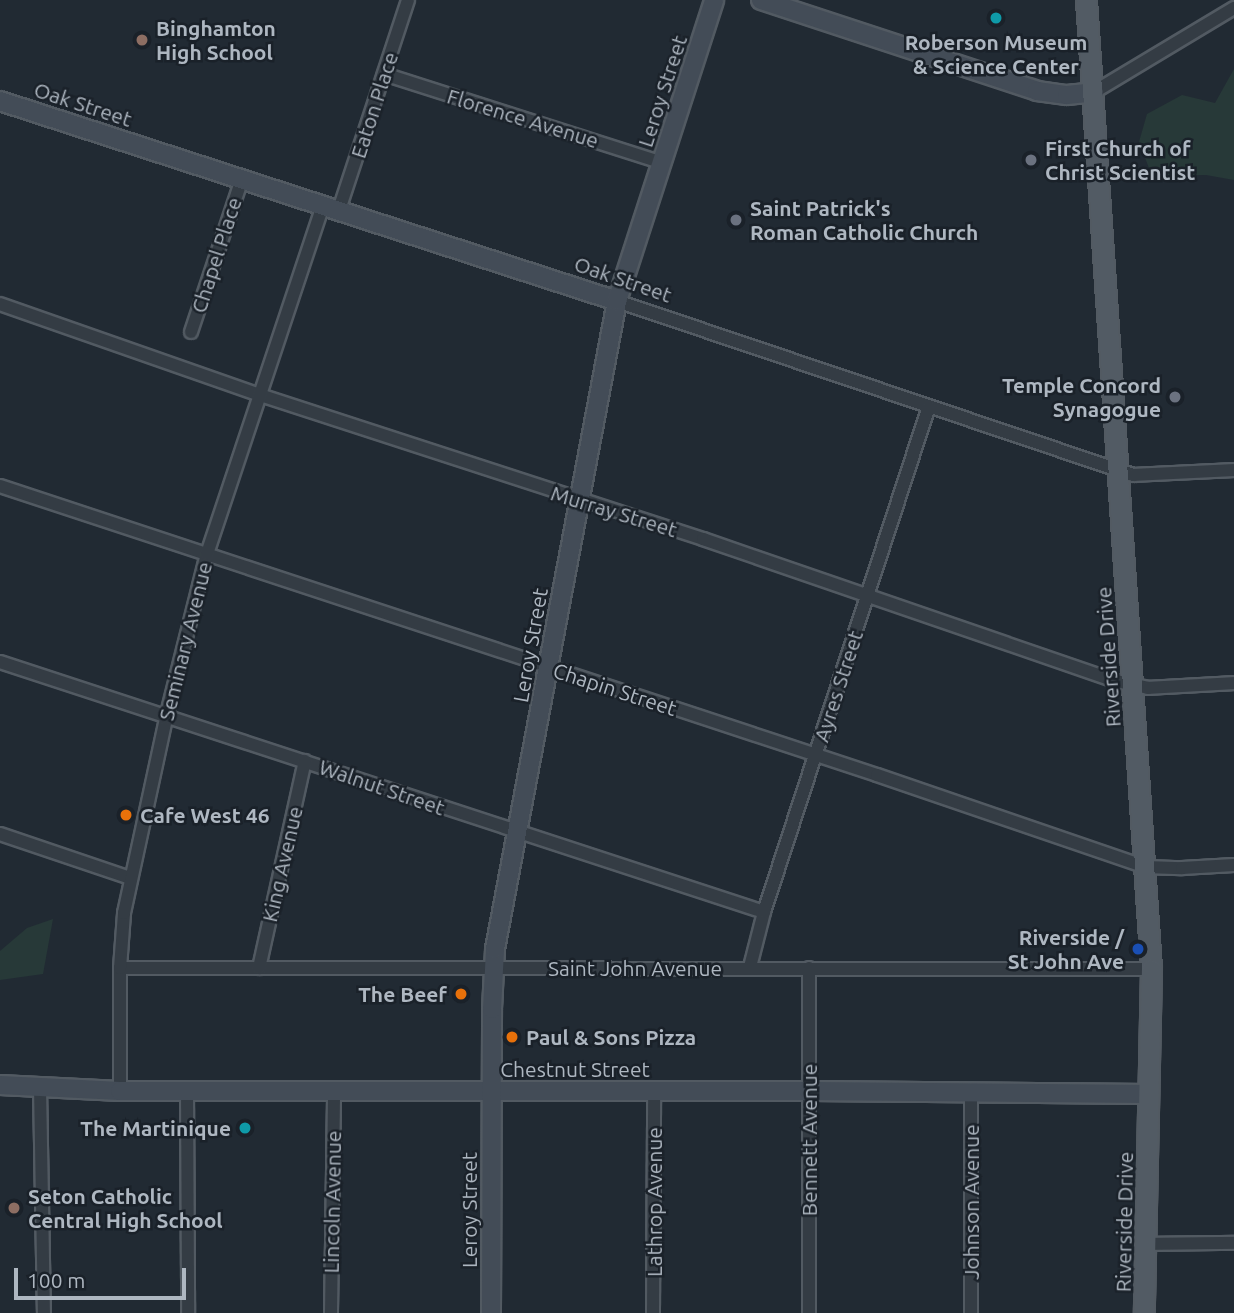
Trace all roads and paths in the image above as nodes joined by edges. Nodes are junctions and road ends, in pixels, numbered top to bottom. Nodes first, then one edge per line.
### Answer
1 (408, 0) edge
2 (714, 0) edge
3 (761, 0) edge
4 (1086, 0) edge
5 (1234, 8) edge
6 (384, 74) junction
7 (1094, 92) junction
8 (0, 101) edge
9 (663, 163) junction
10 (242, 178) junction
11 (331, 208) junction
12 (617, 301) junction
13 (0, 304) edge
14 (191, 332) dead end
15 (260, 395) junction
16 (929, 406) junction
17 (1119, 470) junction
18 (1234, 470) edge
19 (0, 486) edge
20 (578, 501) junction
21 (206, 554) junction
22 (867, 595) junction
23 (0, 662) edge
24 (549, 667) junction
25 (1234, 683) edge
26 (1133, 685) junction
27 (166, 718) junction
28 (815, 755) junction
29 (304, 761) junction
30 (519, 833) junction
31 (0, 834) edge
32 (1234, 865) edge
33 (1145, 867) junction
34 (130, 878) junction
35 (764, 912) junction
36 (750, 967) junction
37 (120, 968) junction
38 (258, 968) junction
39 (494, 968) junction
40 (808, 968) junction
41 (1151, 969) junction
42 (0, 1085) edge
43 (40, 1087) junction
44 (187, 1090) junction
45 (120, 1091) junction
46 (491, 1091) junction
47 (654, 1091) junction
48 (809, 1091) junction
49 (971, 1091) junction
50 (334, 1092) junction
51 (1149, 1094) junction
52 (1234, 1243) edge
53 (1146, 1244) junction
54 (44, 1313) edge
55 (188, 1313) edge
56 (331, 1313) edge
57 (491, 1313) edge
58 (653, 1313) edge
59 (809, 1313) edge
60 (971, 1313) edge
61 (1144, 1313) edge

1 - 6 street, Eaton Place
2 - 9 street, Leroy Street
3 - 7 street
4 - 7 main road, Riverside Drive
5 - 7 street
6 - 9 street, Florence Avenue
6 - 11 street, Eaton Place
7 - 17 main road, Riverside Drive
8 - 10 street, Oak Street
9 - 12 street, Leroy Street
10 - 11 street, Oak Street
10 - 14 street, Chapel Place
11 - 12 street, Oak Street
11 - 15 street, Seminary Avenue
12 - 16 street, Oak Street
12 - 20 street, Leroy Street
13 - 15 street, Murray Street
15 - 20 street, Murray Street
15 - 21 street, Seminary Avenue
16 - 17 street, Oak Street
16 - 22 street, Ayres Street
17 - 18 street, Oak Street
17 - 26 main road, Riverside Drive
19 - 21 street, Chapin Street
20 - 22 street, Murray Street
20 - 24 street, Leroy Street
21 - 24 street, Chapin Street
21 - 27 street, Seminary Avenue
22 - 26 street, Murray Street
22 - 28 street, Ayres Street
23 - 27 street, Walnut Street
24 - 28 street, Chapin Street
24 - 30 street, Leroy Street
25 - 26 street, Murray Street
26 - 33 main road, Riverside Drive
27 - 29 street, Walnut Street
27 - 34 street, Seminary Avenue
28 - 33 street, Chapin Street
28 - 35 street, Ayres Street
29 - 30 street, Walnut Street
29 - 38 street, King Avenue
30 - 35 street, Walnut Street
30 - 39 street, Leroy Street
31 - 34 street
32 - 33 street, Chapin Street
33 - 41 main road, Riverside Drive
34 - 37 street, Seminary Avenue
35 - 36 street, Ayres Street
36 - 39 street, Saint John Avenue
36 - 40 street, Saint John Avenue
37 - 38 street, Saint John Avenue
37 - 45 street, Seminary Avenue
38 - 39 street, Saint John Avenue
39 - 46 street, Leroy Street
40 - 41 street, Saint John Avenue
40 - 48 street, Bennett Avenue
41 - 51 main road, Riverside Drive
42 - 43 street, Chestnut Street
43 - 45 street, Chestnut Street
43 - 54 street
44 - 45 street, Chestnut Street
44 - 50 street, Chestnut Street
44 - 55 street
46 - 47 street, Chestnut Street
46 - 50 street, Chestnut Street
46 - 57 street, Leroy Street
47 - 48 street, Chestnut Street
47 - 58 street, Lathrop Avenue
48 - 49 street, Chestnut Street
48 - 59 street, Bennett Avenue
49 - 51 street, Chestnut Street
49 - 60 street, Johnson Avenue
50 - 56 street, Lincoln Avenue
51 - 53 main road, Riverside Drive
52 - 53 street
53 - 61 main road, Riverside Drive

